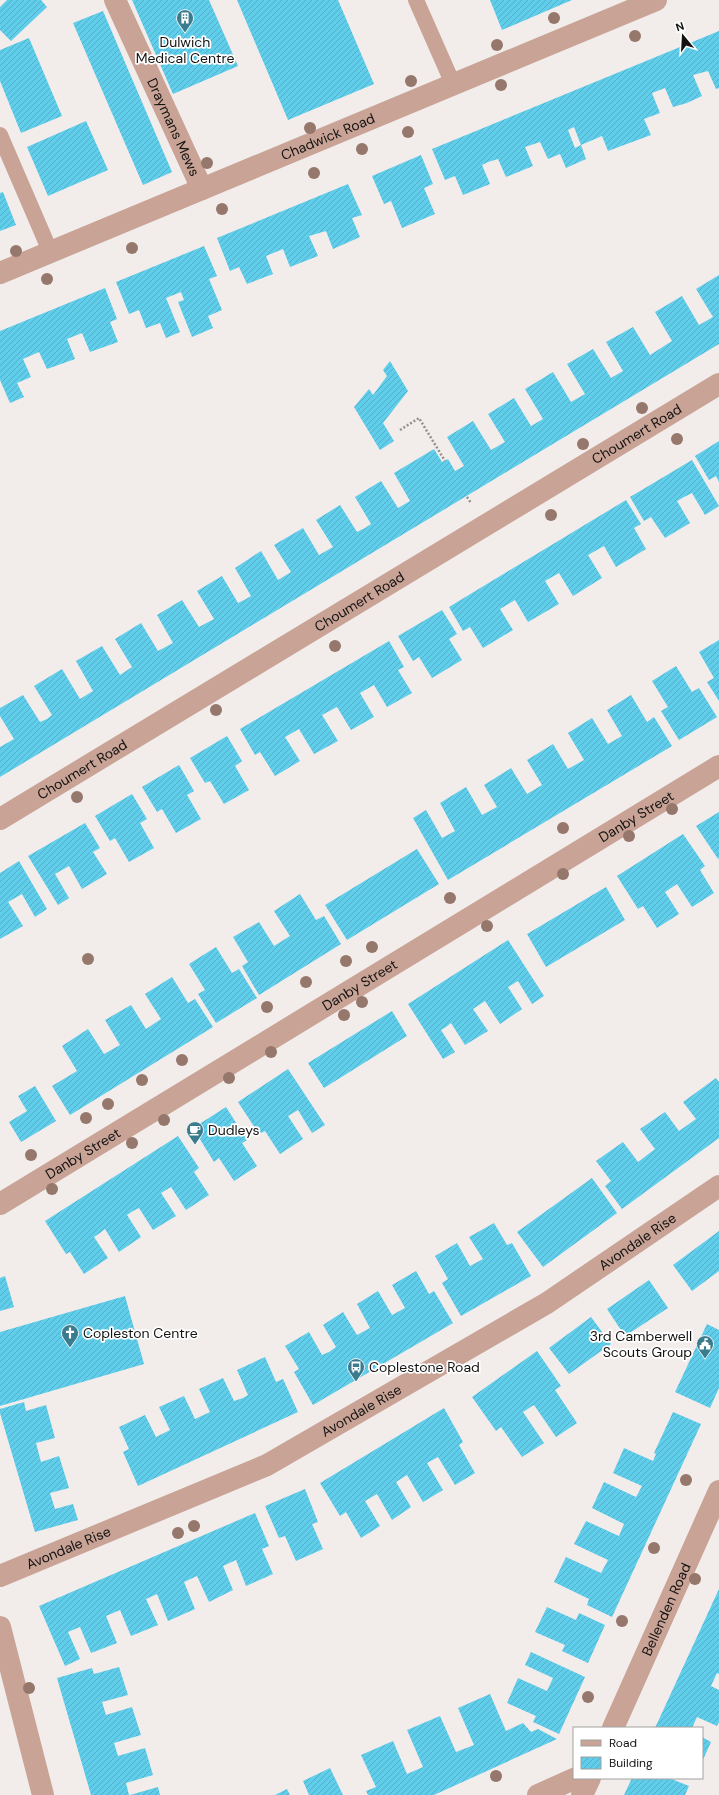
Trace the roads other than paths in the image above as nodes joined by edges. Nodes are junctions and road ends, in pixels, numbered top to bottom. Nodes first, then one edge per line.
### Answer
1 (115, 0) edge
2 (416, 0) edge
3 (656, 0) edge
4 (453, 84) junction
5 (0, 135) edge
6 (202, 189) junction
7 (50, 251) junction
8 (0, 273) edge
9 (719, 384) edge
10 (719, 766) edge
11 (0, 820) edge
12 (719, 1186) edge
13 (0, 1204) edge
14 (719, 1491) edge
15 (0, 1576) edge
16 (0, 1628) edge
17 (613, 1727) edge
18 (574, 1779) edge
19 (590, 1779) edge
20 (43, 1795) edge
21 (538, 1795) edge
22 (582, 1795) edge

1 - 6 street, Draymans Mews
2 - 4 lane
3 - 4 street, Chadwick Road
4 - 6 street, Chadwick Road
5 - 7 lane
6 - 7 street, Chadwick Road
7 - 8 street, Chadwick Road
9 - 11 street, Choumert Road
10 - 13 street, Danby Street
12 - 15 street, Avondale Rise
14 - 17 street, Bellenden Road
16 - 20 street
18 - 21 street
19 - 22 street

